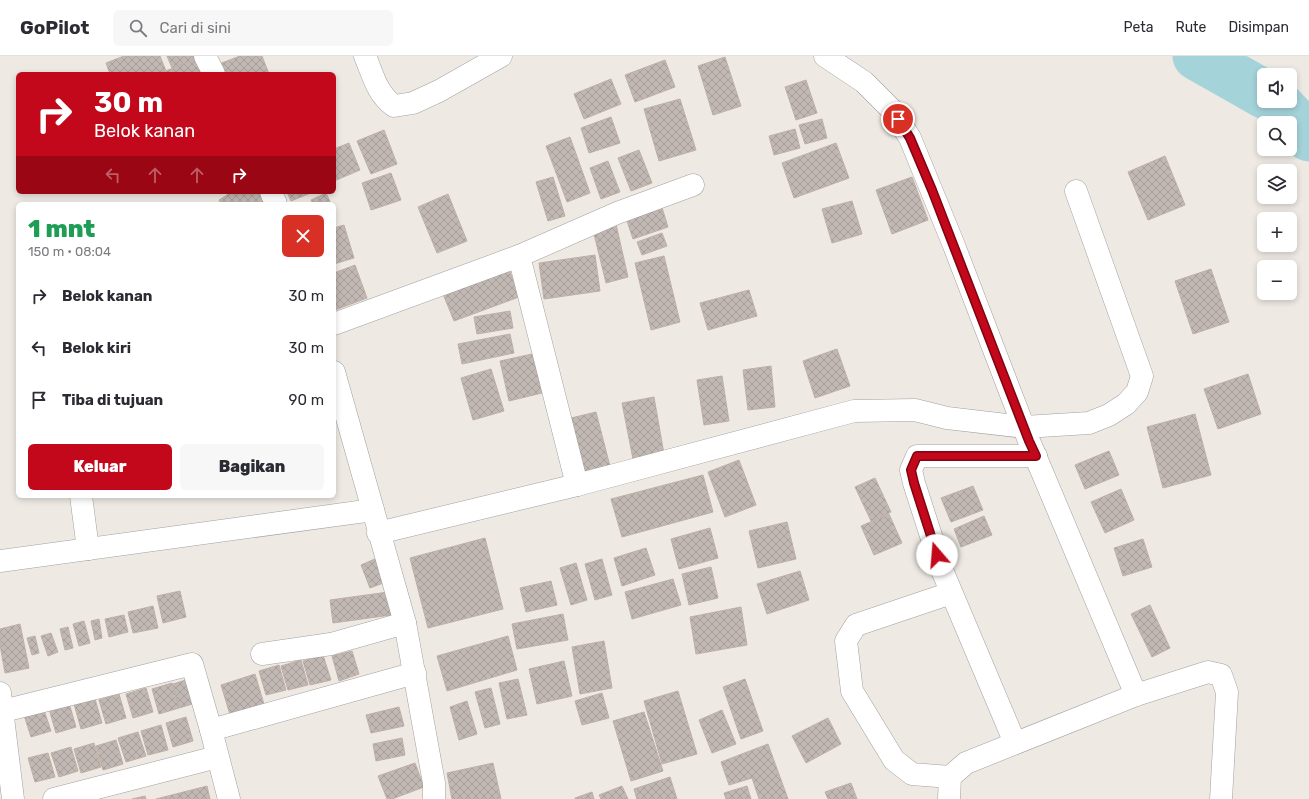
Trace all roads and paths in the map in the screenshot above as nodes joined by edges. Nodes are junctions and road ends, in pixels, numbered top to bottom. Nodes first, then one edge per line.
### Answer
1 (205, 56) edge
2 (365, 56) edge
3 (501, 56) edge
4 (825, 56) edge
5 (213, 72) edge
6 (693, 185) dead end
7 (1076, 192) dead end
8 (519, 256) junction
9 (336, 323) edge
10 (336, 386) edge
11 (339, 406) edge
12 (1024, 427) junction
13 (1036, 456) junction
14 (578, 485) junction
15 (81, 498) edge
16 (374, 510) junction
17 (378, 533) junction
18 (88, 549) junction
19 (0, 561) edge
20 (951, 593) junction
21 (405, 623) junction
22 (262, 654) dead end
23 (415, 673) junction
24 (1136, 695) junction
25 (2, 702) edge
26 (211, 730) junction
27 (1015, 743) junction
28 (217, 756) junction
29 (950, 777) junction
30 (13, 799) edge
31 (54, 799) edge
32 (229, 799) edge
33 (433, 799) edge
34 (949, 799) edge
35 (1220, 799) edge

1 - 5 street
2 - 3 street
4 - 12 street
6 - 8 street
7 - 12 street
8 - 9 street
8 - 14 street
10 - 11 street
11 - 16 street
12 - 13 street
12 - 14 street
13 - 20 street
13 - 24 street
14 - 17 street
15 - 18 street
16 - 17 street
16 - 18 street
17 - 21 street
18 - 19 street
20 - 27 street
20 - 29 street
21 - 22 street
21 - 23 street
23 - 26 street
23 - 33 street
24 - 27 street
24 - 35 street
25 - 26 street
25 - 30 street
26 - 28 street
27 - 29 street
28 - 31 street
28 - 32 street
29 - 34 street

